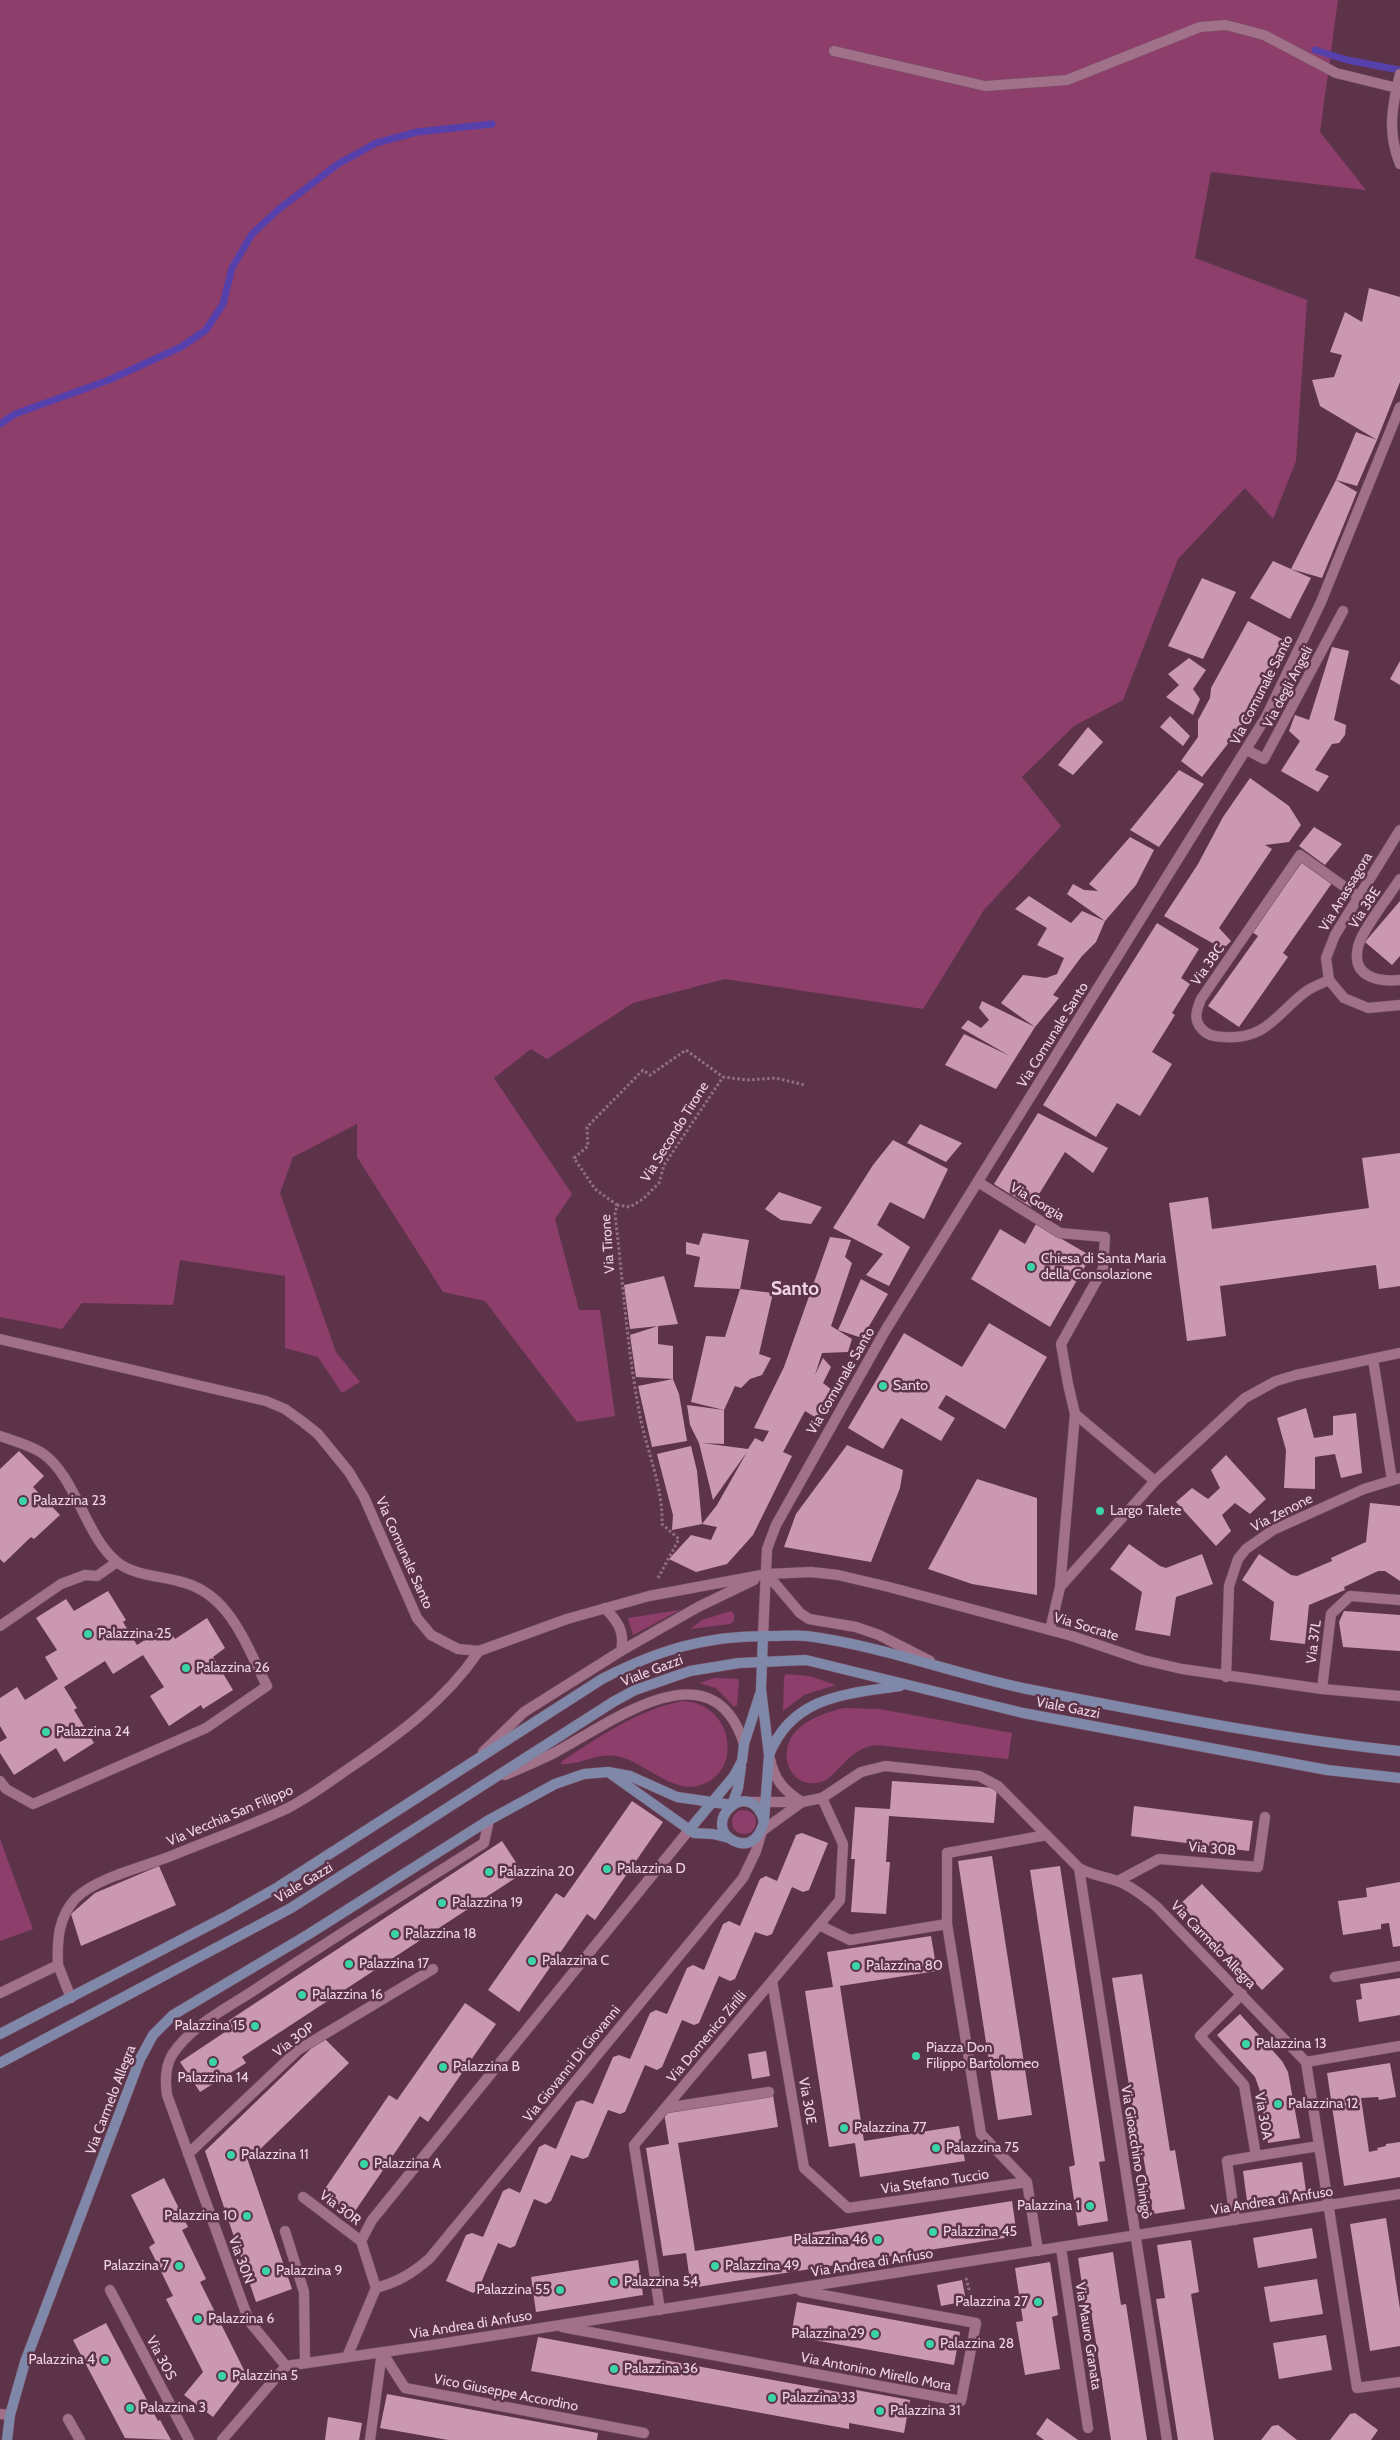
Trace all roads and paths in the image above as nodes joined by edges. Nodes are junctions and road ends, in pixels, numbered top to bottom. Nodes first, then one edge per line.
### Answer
1 (834, 50) dead end
2 (1399, 80) edge
3 (1400, 164) edge
4 (1400, 407) edge
5 (1343, 611) dead end
6 (1247, 750) junction
7 (1400, 830) edge
8 (1400, 879) edge
9 (1359, 897) junction
10 (1329, 980) junction
11 (1400, 980) edge
12 (1400, 1005) edge
13 (723, 1077) junction
14 (805, 1085) dead end
15 (978, 1182) junction
16 (617, 1205) junction
17 (0, 1339) edge
18 (1400, 1353) edge
19 (1374, 1358) junction
20 (1075, 1414) junction
21 (0, 1436) edge
22 (1396, 1479) edge
23 (1154, 1481) junction
24 (117, 1562) junction
25 (766, 1574) junction
26 (1060, 1587) junction
27 (649, 1596) junction
28 (1400, 1600) edge
29 (605, 1608) junction
30 (0, 1626) edge
31 (1050, 1630) junction
32 (763, 1636) junction
33 (479, 1651) junction
34 (621, 1651) junction
35 (762, 1661) junction
36 (945, 1669) junction
37 (1226, 1677) junction
38 (904, 1685) junction
39 (761, 1689) junction
40 (1322, 1689) junction
41 (1400, 1696) edge
42 (744, 1744) junction
43 (1400, 1751) edge
44 (481, 1755) junction
45 (769, 1756) junction
46 (742, 1761) junction
47 (608, 1772) junction
48 (1400, 1778) edge
49 (0, 1781) edge
50 (472, 1790) junction
51 (822, 1798) junction
52 (748, 1802) junction
53 (766, 1802) junction
54 (802, 1802) junction
55 (712, 1803) junction
56 (732, 1805) junction
57 (1264, 1816) dead end
58 (489, 1820) junction
59 (763, 1826) junction
60 (689, 1830) junction
61 (1047, 1835) junction
62 (730, 1838) junction
63 (1079, 1868) junction
64 (1118, 1881) junction
65 (947, 1924) junction
66 (819, 1925) junction
67 (58, 1965) junction
68 (1400, 1966) edge
69 (433, 1969) dead end
70 (1336, 1977) dead end
71 (772, 1981) junction
72 (0, 1993) edge
73 (1242, 1994) junction
74 (71, 1998) junction
75 (0, 2034) edge
76 (1400, 2046) edge
77 (1306, 2062) junction
78 (0, 2063) edge
79 (769, 2092) dead end
80 (665, 2108) junction
81 (1319, 2146) junction
82 (188, 2154) junction
83 (1256, 2156) junction
84 (1027, 2182) junction
85 (1400, 2194) edge
86 (303, 2197) dead end
87 (1328, 2206) junction
88 (848, 2208) joint
89 (1235, 2220) junction
90 (285, 2231) dead end
91 (1135, 2236) junction
92 (361, 2241) junction
93 (1061, 2248) junction
94 (1038, 2251) junction
95 (963, 2262) junction
96 (376, 2288) junction
97 (792, 2289) junction
98 (110, 2290) dead end
99 (660, 2310) junction
100 (960, 2321) junction
101 (555, 2326) junction
102 (382, 2352) junction
103 (347, 2357) junction
104 (305, 2363) junction
105 (286, 2366) junction
106 (1400, 2382) edge
107 (5, 2414) edge
108 (68, 2419) dead end
109 (1088, 2428) dead end
110 (644, 2433) dead end
111 (230, 2436) edge
112 (7, 2440) edge
113 (80, 2440) edge
114 (189, 2440) edge
115 (222, 2440) edge
116 (370, 2440) edge
117 (1167, 2440) edge

1 - 2 street
2 - 3 street
4 - 6 street, Via Comunale Santo
5 - 6 street, Via degli Angeli
6 - 15 street, Via Comunale Santo
7 - 9 street, Via Anassagora
8 - 11 street, Via 38E
9 - 10 street, Via Anassagora
9 - 10 street, Via 38C
10 - 12 street
13 - 14 path, Via Tirone
13 - 16 path, Via Secondo Tirone
13 - 16 path, Via Tirone
15 - 20 street, Via Gorgia
15 - 25 street, Via Comunale Santo
16 - 27 path, Via Tirone
17 - 33 street, Via Comunale Santo
18 - 19 street
19 - 22 street
19 - 23 street
20 - 23 street
20 - 26 street
21 - 24 street
22 - 37 street, Via Zenone
23 - 26 street
24 - 30 street
24 - 49 street
25 - 27 street, Via Comunale Santo
25 - 31 street, Via Socrate
25 - 32 street
25 - 34 street
25 - 36 street
26 - 31 street
27 - 29 street, Via Comunale Santo
28 - 40 street, Via 37L
29 - 33 street, Via Comunale Santo
29 - 34 street
31 - 37 street, Via Socrate
32 - 35 main road
32 - 36 main road, Viale Gazzi
32 - 44 main road, Viale Gazzi
33 - 67 street, Via Vecchia San Filippo
34 - 44 street
35 - 38 main road, Viale Gazzi
35 - 39 main road
35 - 50 main road, Viale Gazzi
36 - 43 main road, Viale Gazzi
37 - 40 street, Via Socrate
38 - 45 main road
38 - 48 main road, Viale Gazzi
39 - 42 main road
39 - 45 main road
40 - 41 street, Via Socrate
42 - 46 main road
42 - 50 street
44 - 74 main road, Viale Gazzi
45 - 53 main road
45 - 54 street
46 - 55 main road
46 - 56 main road
47 - 55 main road, Via Carmelo Allegra
47 - 58 main road, Via Carmelo Allegra
47 - 60 main road
50 - 78 main road, Viale Gazzi
51 - 54 street, Via Carmelo Allegra
51 - 61 street, Via Carmelo Allegra
51 - 66 street, Via Domenico Zirilli
52 - 53 street
52 - 56 main road
52 - 59 main road
53 - 54 street
53 - 59 main road
54 - 59 street
55 - 56 main road, Via Carmelo Allegra
55 - 60 main road
56 - 62 main road
57 - 64 street, Via 30B
58 - 82 street
58 - 107 main road, Via Carmelo Allegra
59 - 62 main road
59 - 96 street, Via Giovanni Di Giovanni
60 - 62 main road
60 - 92 street
61 - 63 street, Via Carmelo Allegra
61 - 65 street
63 - 64 street, Via Carmelo Allegra
63 - 91 street, Via Gioacchino Chinigò
64 - 73 street, Via Carmelo Allegra
65 - 66 street
65 - 84 street
66 - 71 street, Via Domenico Zirilli
67 - 72 street
67 - 74 street, Via Vecchia San Filippo
68 - 70 street
69 - 82 street, Via 30P
71 - 80 street, Via Domenico Zirilli
71 - 88 street, Via 30E
73 - 77 street, Via Carmelo Allegra
73 - 83 street, Via 30A
74 - 75 main road, Viale Gazzi
76 - 77 street
77 - 81 street
79 - 80 street
80 - 99 street, Via Domenico Zirilli
81 - 83 street
81 - 87 street
82 - 105 street, Via 30N
83 - 89 street, Via 30A
84 - 88 street, Via Stefano Tuccio
84 - 94 street
85 - 87 street, Via Andrea di Anfuso
86 - 92 street, Via 30R
87 - 89 street, Via Andrea di Anfuso
87 - 106 street
89 - 91 street, Via Andrea di Anfuso
90 - 104 street
91 - 93 street, Via Andrea di Anfuso
91 - 117 street, Via Gioacchino Chinigò
92 - 96 street
93 - 94 street, Via Andrea di Anfuso
93 - 109 street, Via Mauro Granata
94 - 95 street, Via Andrea di Anfuso
95 - 97 street, Via Andrea di Anfuso
95 - 100 path
96 - 103 street
97 - 99 street, Via Andrea di Anfuso
97 - 100 street, Via Antonino Mirello Mora
98 - 114 street, Via 30S
99 - 101 street, Via Andrea di Anfuso
100 - 101 street, Via Antonino Mirello Mora
101 - 102 street, Via Andrea di Anfuso
102 - 103 street, Via Andrea di Anfuso
102 - 110 street, Vico Giuseppe Accordino
102 - 116 street
103 - 104 street
104 - 105 street
105 - 111 street
107 - 112 main road, Via Carmelo Allegra
108 - 113 street
111 - 115 street

